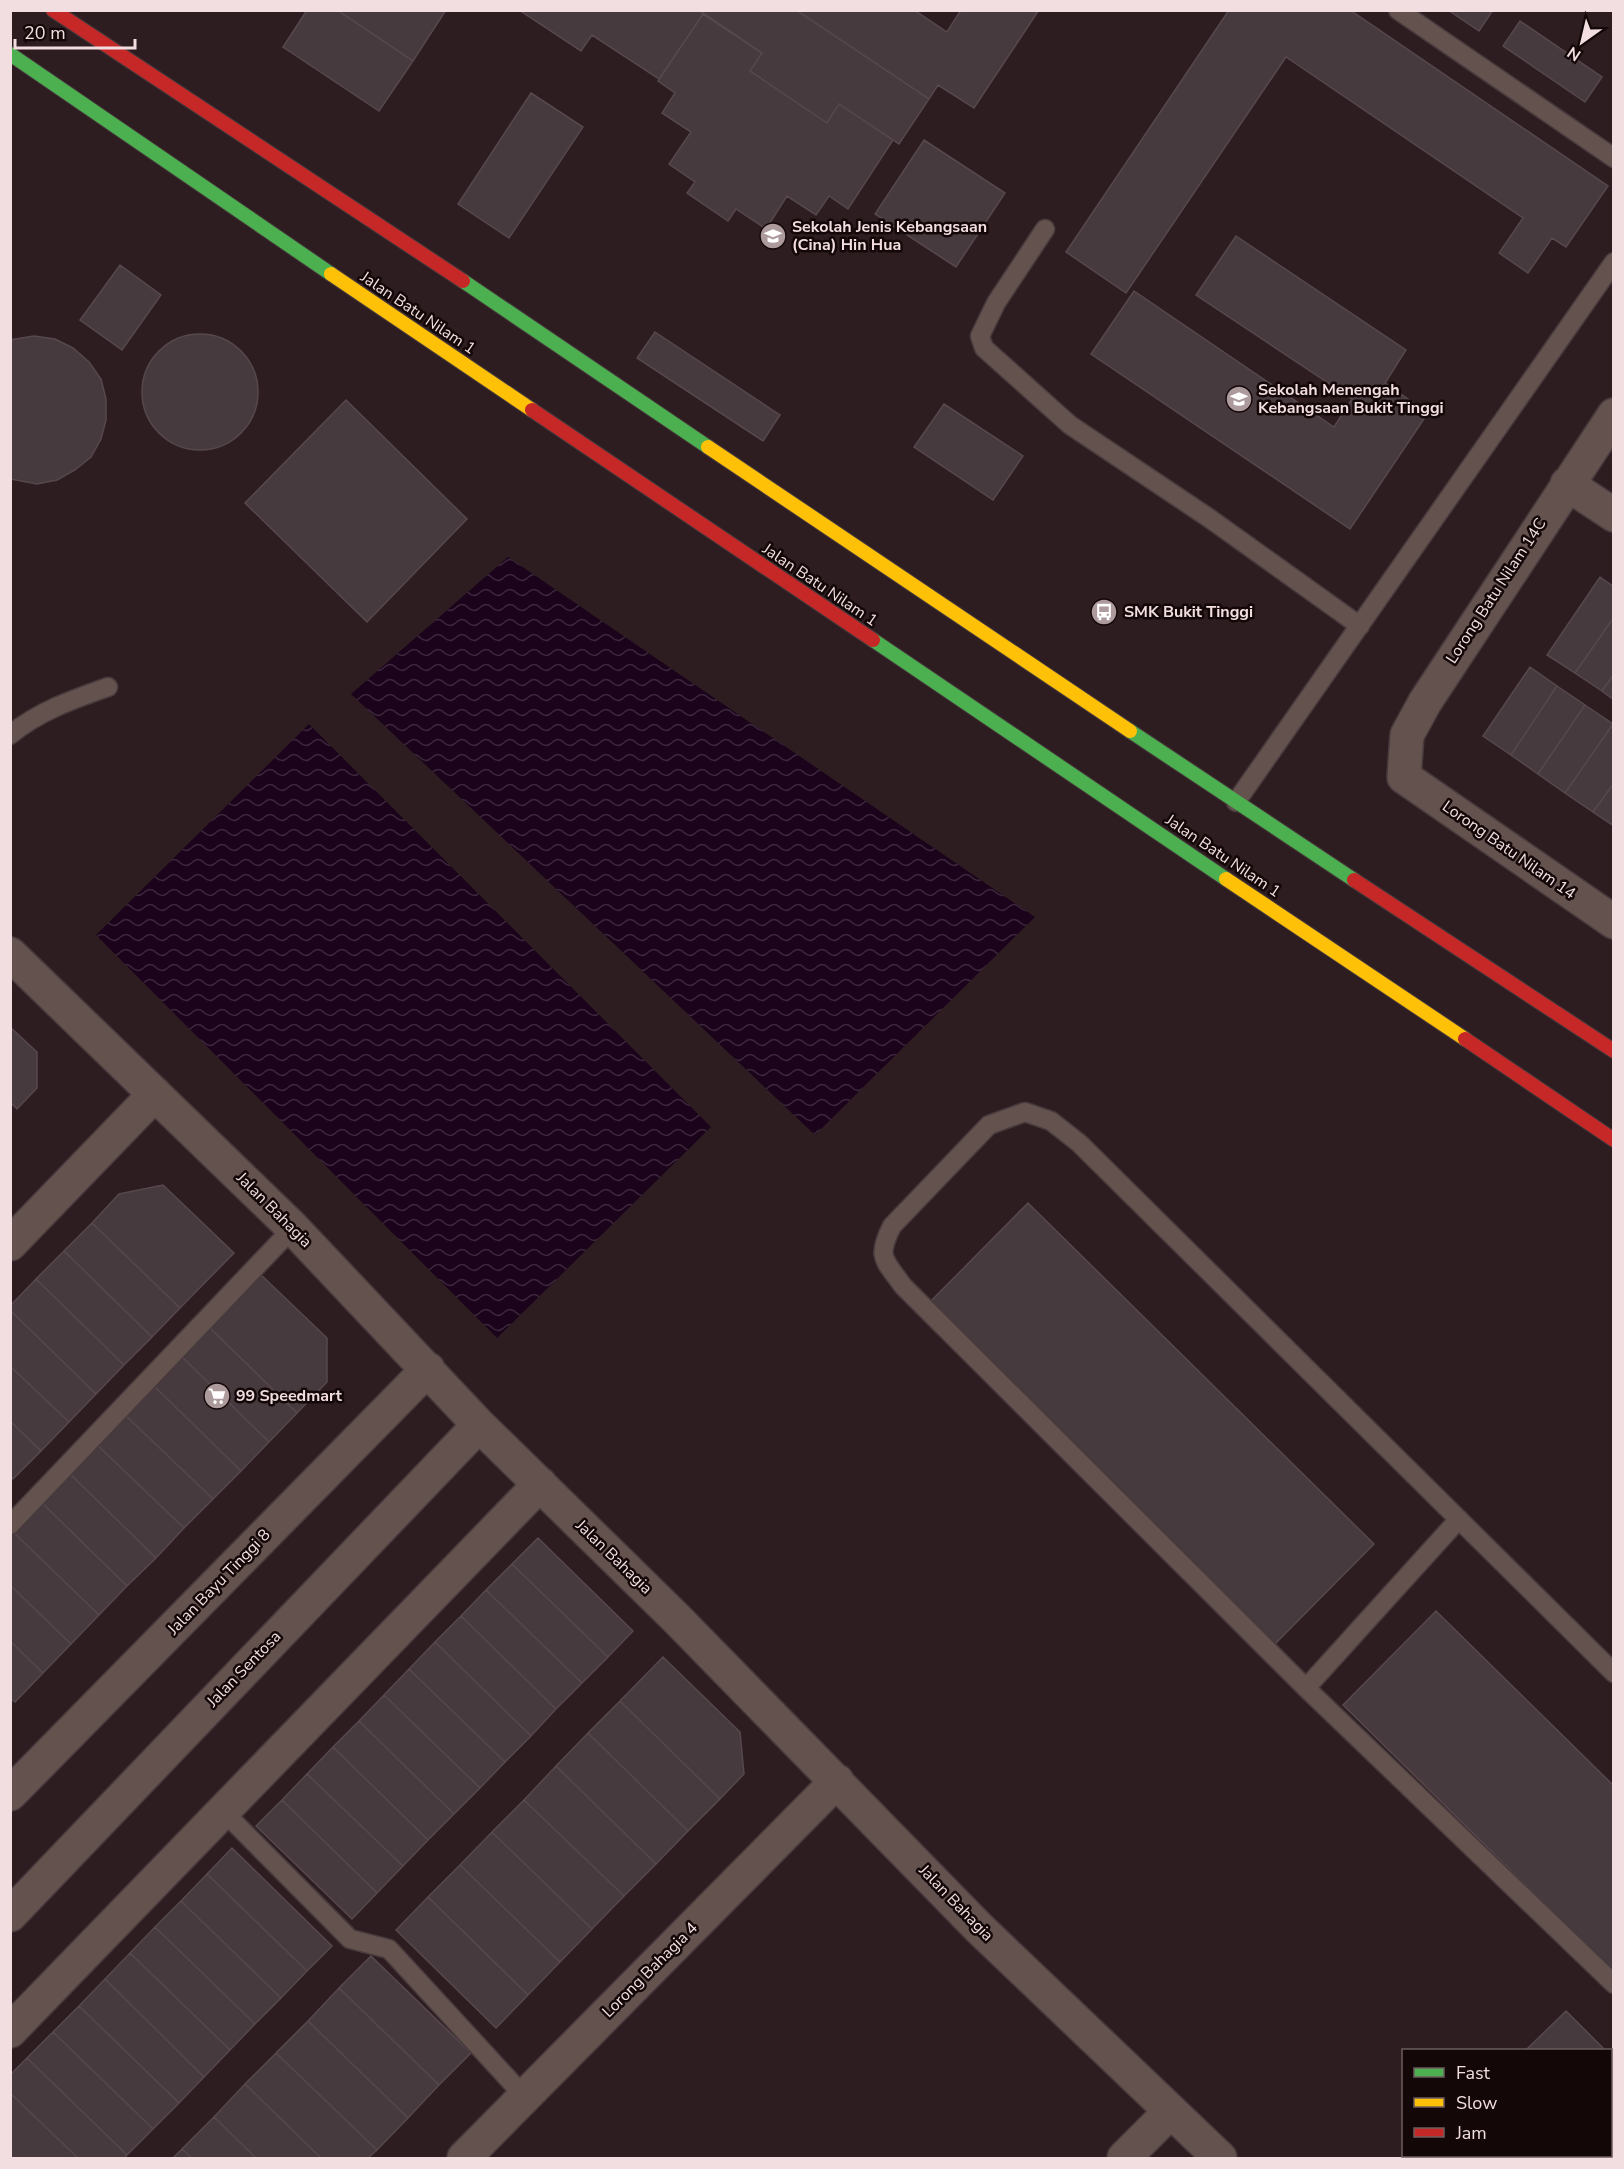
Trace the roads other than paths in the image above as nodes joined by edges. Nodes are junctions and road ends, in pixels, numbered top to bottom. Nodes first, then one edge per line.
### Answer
1 (53, 10) edge
2 (1398, 10) edge
3 (10, 54) edge
4 (1614, 158) edge
5 (1045, 229) dead end
6 (1614, 262) edge
7 (1614, 415) edge
8 (1567, 484) junction
9 (1614, 515) edge
10 (1360, 626) junction
11 (108, 687) dead end
12 (10, 735) edge
13 (1404, 777) joint
14 (1236, 802) junction
15 (1614, 922) edge
16 (10, 954) edge
17 (1614, 1051) edge
18 (155, 1094) junction
19 (1614, 1140) edge
20 (293, 1228) junction
21 (10, 1244) edge
22 (428, 1369) junction
23 (479, 1425) junction
24 (540, 1484) junction
25 (1459, 1519) junction
26 (10, 1525) edge
27 (1614, 1673) edge
28 (1306, 1688) junction
29 (837, 1781) junction
30 (10, 1794) edge
31 (223, 1811) junction
32 (10, 1915) edge
33 (1614, 1984) edge
34 (10, 2031) edge
35 (525, 2097) junction
36 (1170, 2112) junction
37 (464, 2158) edge
38 (1124, 2158) edge
39 (1220, 2158) edge

1 - 14 main road
2 - 4 lane
3 - 19 main road, Jalan Batu Nilam 1
5 - 10 lane
6 - 10 lane
7 - 8 street, Lorong Batu Nilam 14C
8 - 9 street
8 - 13 street, Lorong Batu Nilam 14C
10 - 14 lane
11 - 12 lane
13 - 15 street, Lorong Batu Nilam 14
14 - 17 main road
16 - 18 street, Jalan Bahagia
18 - 20 street, Jalan Bahagia
18 - 21 street
20 - 22 street, Jalan Bahagia
20 - 26 lane
22 - 23 street, Jalan Bahagia
22 - 30 street, Jalan Bayu Tinggi 8
23 - 24 street, Jalan Bahagia
23 - 32 street, Jalan Sentosa
24 - 29 street, Jalan Bahagia
24 - 31 street
25 - 27 lane
25 - 28 lane
25 - 28 lane
28 - 33 lane
29 - 35 street, Lorong Bahagia 4
29 - 36 street, Jalan Bahagia
31 - 34 street
31 - 35 lane
35 - 37 street, Lorong Bahagia 4
36 - 38 street
36 - 39 street, Jalan Bahagia

